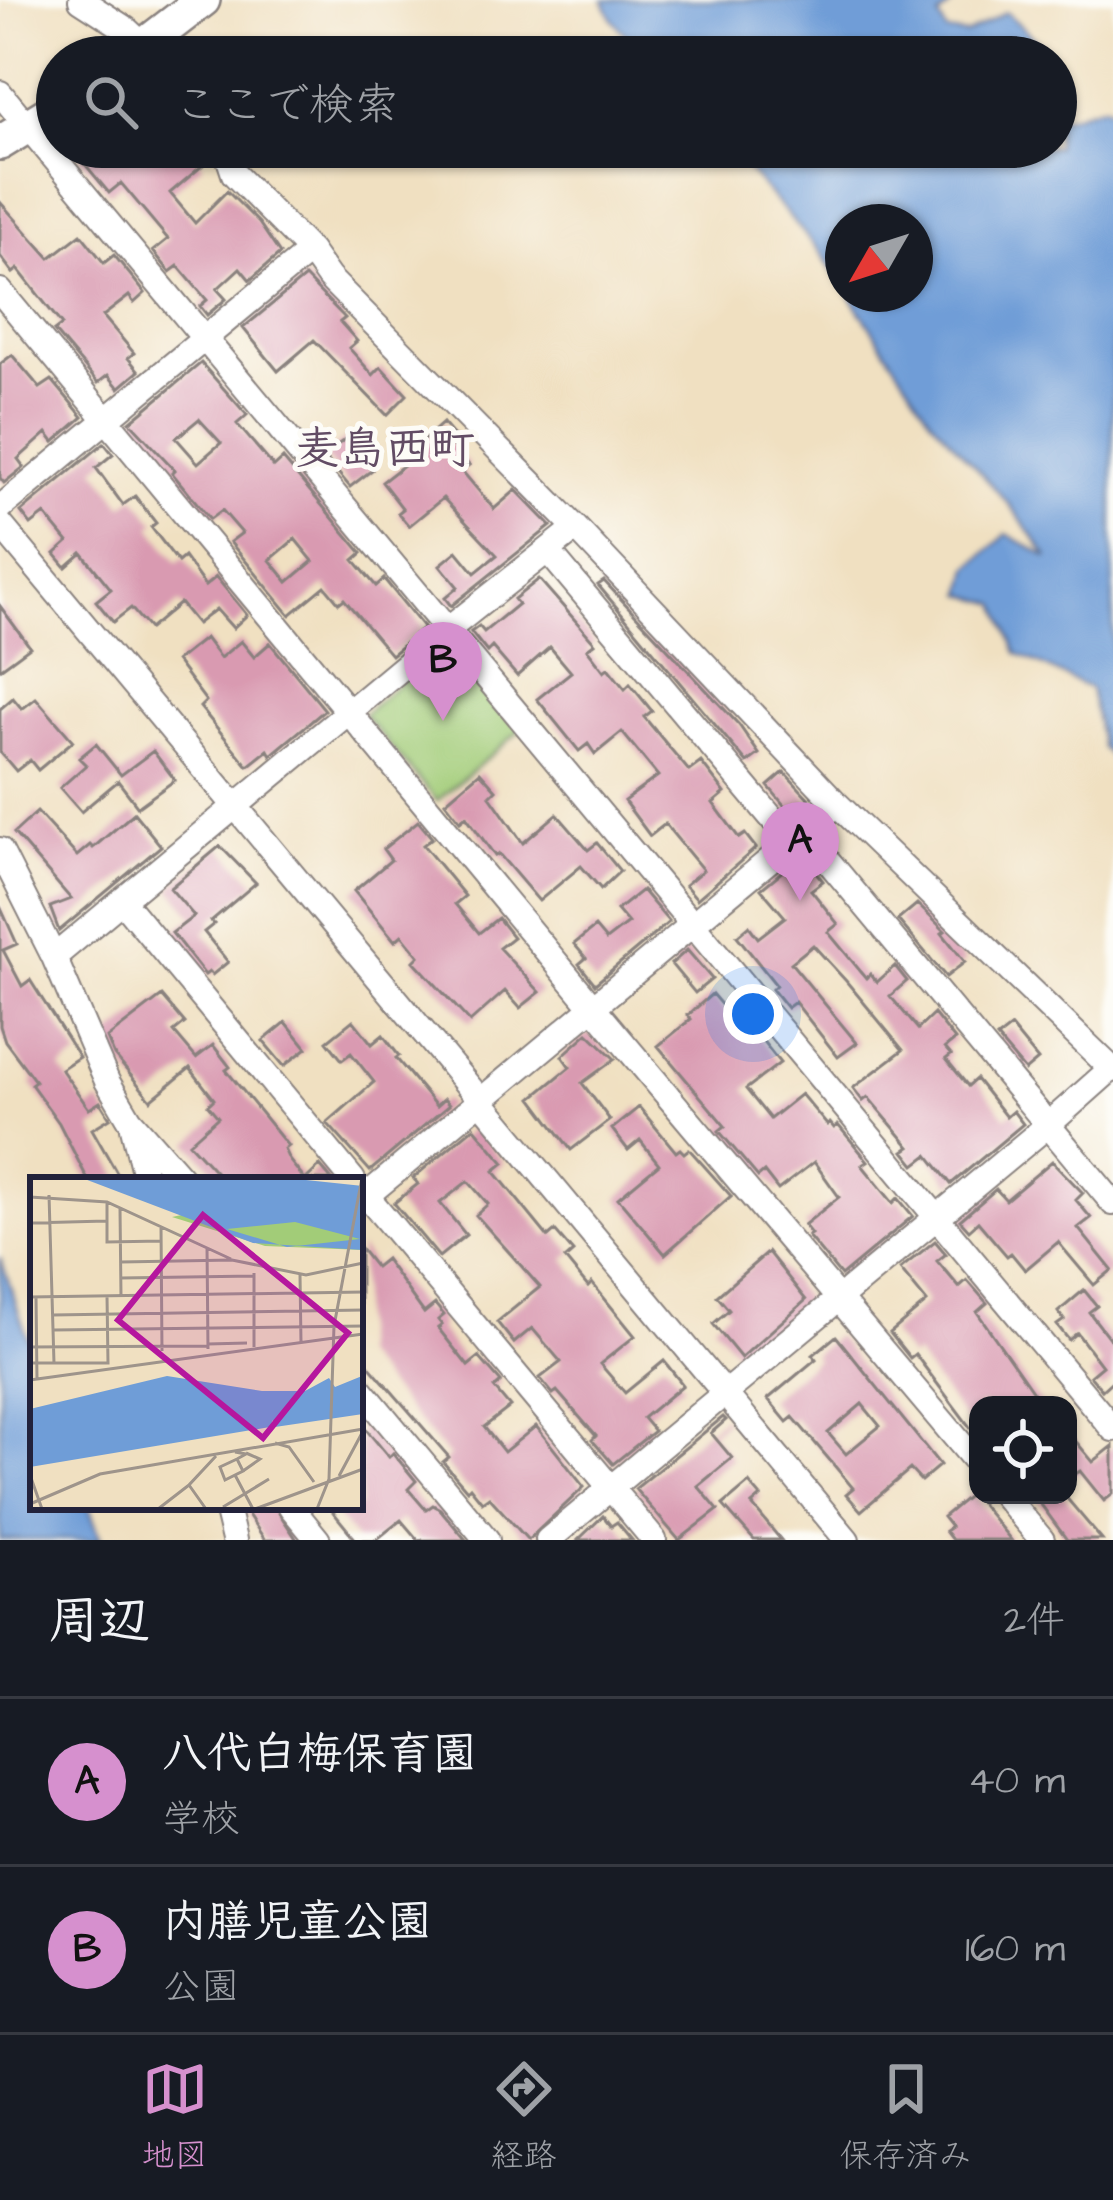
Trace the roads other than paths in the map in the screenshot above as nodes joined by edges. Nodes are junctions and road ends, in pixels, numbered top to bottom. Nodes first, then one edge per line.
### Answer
1 (81, 0) edge
2 (203, 0) edge
3 (131, 36) edge
4 (160, 36) edge
5 (0, 93) edge
6 (14, 135) edge
7 (36, 159) edge
8 (44, 168) edge
9 (232, 168) edge
10 (310, 251) junction
11 (0, 291) edge
12 (203, 340) junction
13 (108, 418) junction
14 (0, 508) edge
15 (0, 524) edge
16 (576, 528) junction
17 (548, 551) junction
18 (446, 631) junction
19 (347, 712) junction
20 (837, 805) junction
21 (236, 809) junction
22 (798, 837) junction
23 (0, 850) edge
24 (123, 902) junction
25 (692, 925) junction
26 (54, 957) junction
27 (593, 1007) junction
28 (1112, 1069) edge
29 (482, 1100) junction
30 (130, 1120) junction
31 (1048, 1125) junction
32 (145, 1177) edge
33 (180, 1177) edge
34 (349, 1177) edge
35 (363, 1189) edge
36 (363, 1195) edge
37 (1113, 1203) edge
38 (936, 1218) junction
39 (837, 1297) junction
40 (363, 1392) edge
41 (723, 1392) junction
42 (1113, 1429) edge
43 (969, 1453) edge
44 (611, 1488) junction
45 (1012, 1504) edge
46 (227, 1510) edge
47 (293, 1510) edge
48 (234, 1540) edge
49 (318, 1540) edge
50 (487, 1540) edge
51 (548, 1540) edge
52 (654, 1540) edge
53 (847, 1540) edge
54 (1042, 1540) edge

1 - 3 street
2 - 4 highway
5 - 6 street
6 - 7 street
8 - 12 street
9 - 10 street
10 - 12 street
10 - 16 street
11 - 13 street
12 - 13 street
12 - 18 street
13 - 14 street
13 - 19 street
15 - 21 street
16 - 17 street
16 - 20 street
17 - 18 street
17 - 22 street
18 - 19 street
18 - 25 street
19 - 21 street
19 - 27 street
20 - 22 street
20 - 28 street
21 - 24 street
21 - 29 street
22 - 25 street
22 - 31 street
23 - 26 street
24 - 26 street
24 - 34 street
25 - 27 street
25 - 38 street
26 - 30 street
27 - 29 street
27 - 39 street
28 - 31 street
29 - 35 street
29 - 41 street
30 - 32 street
30 - 33 street
31 - 37 street
31 - 38 street
36 - 44 street
38 - 39 street
38 - 42 street
39 - 41 street
39 - 43 street
40 - 50 street
41 - 44 street
41 - 53 street
44 - 51 street
44 - 52 street
45 - 54 street
46 - 48 street
47 - 49 street

